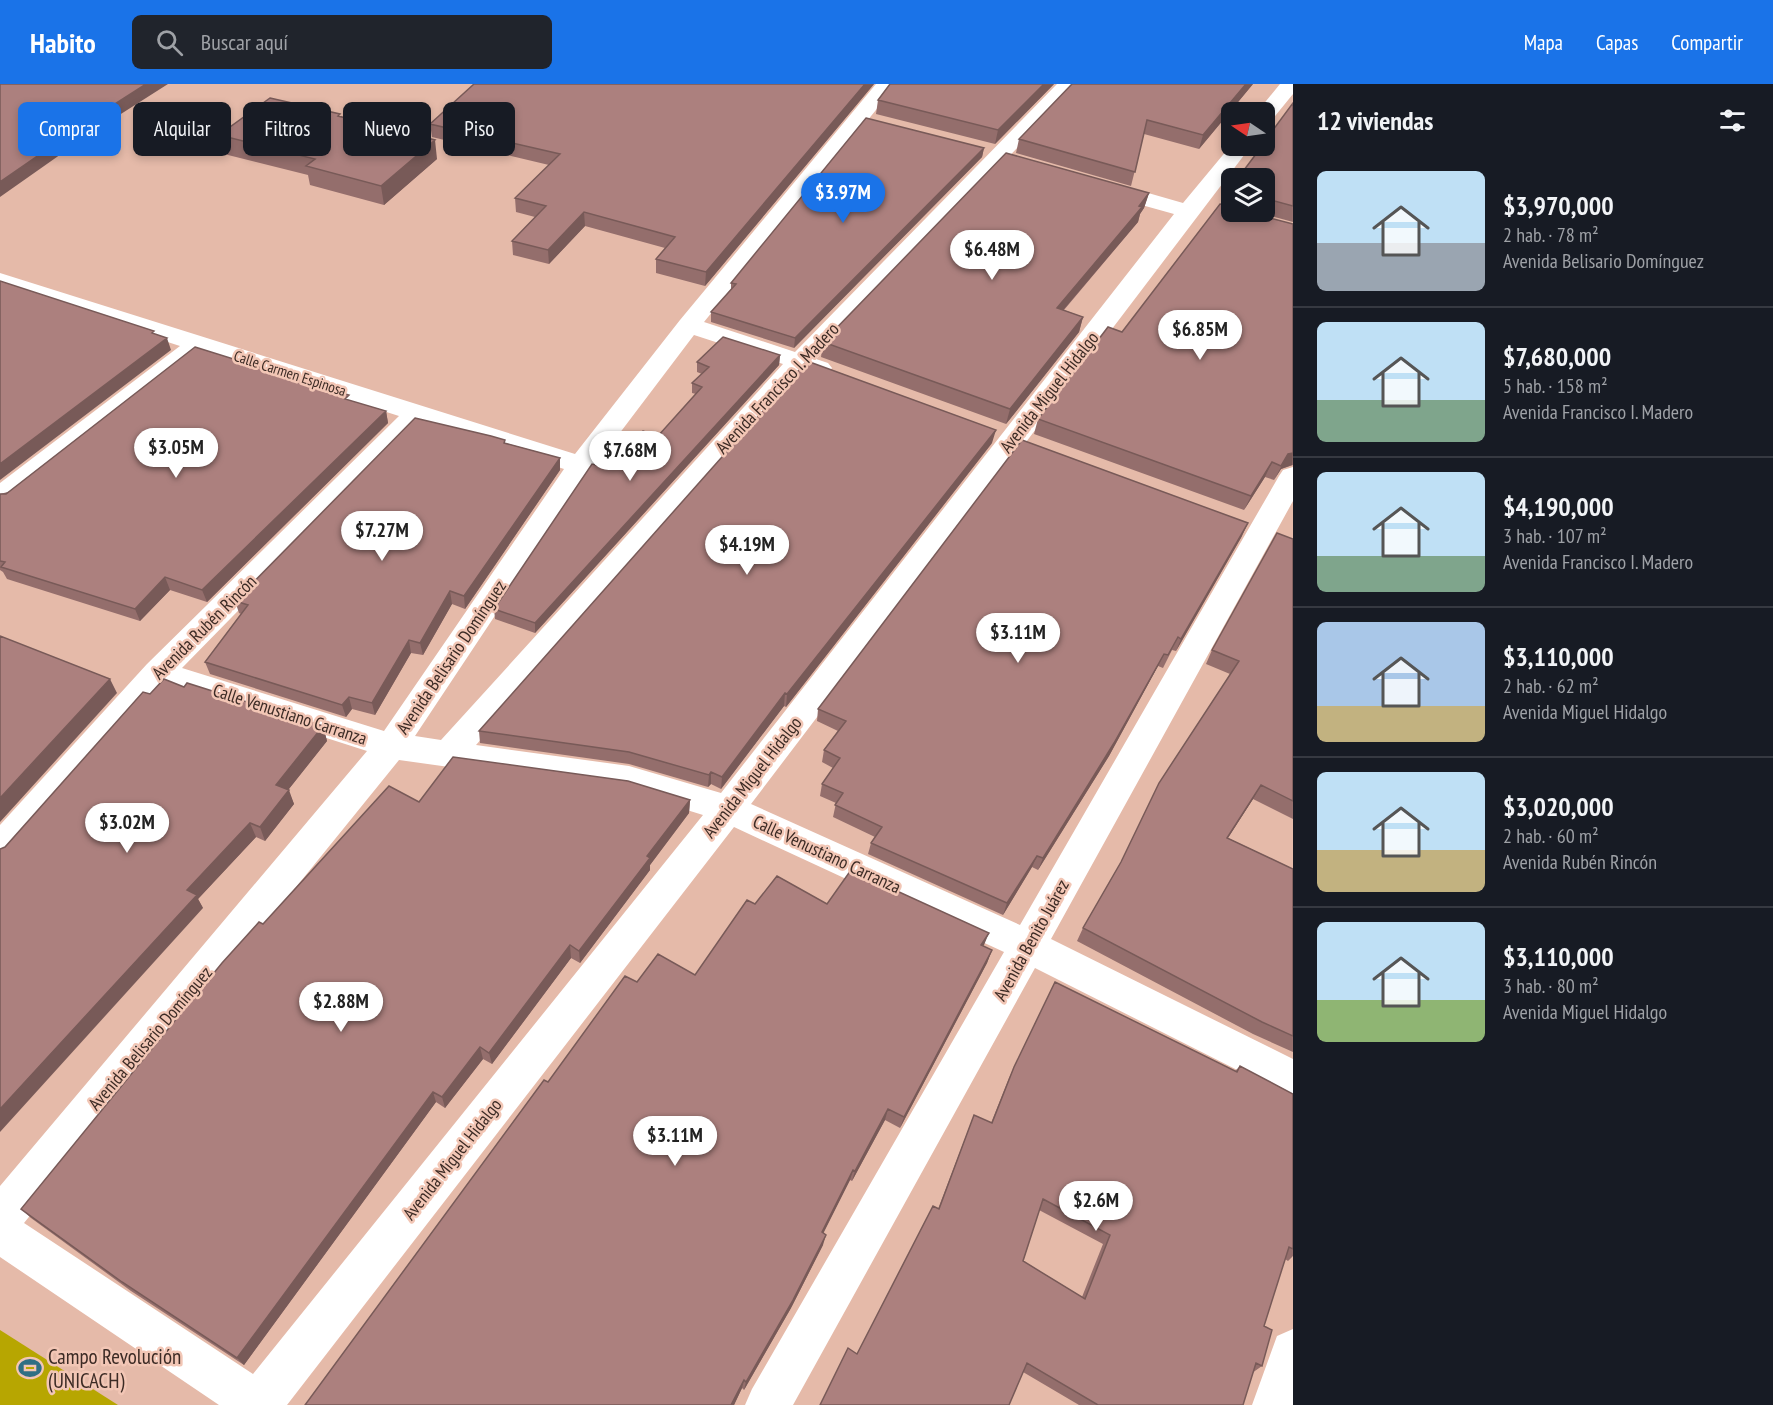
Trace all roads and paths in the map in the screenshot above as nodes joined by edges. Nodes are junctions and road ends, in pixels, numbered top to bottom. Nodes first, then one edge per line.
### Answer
1 (887, 84) edge
2 (1068, 84) edge
3 (1291, 84) edge
4 (1275, 104) edge
5 (1234, 156) edge
6 (1088, 183) edge
7 (1200, 208) junction
8 (0, 280) edge
9 (690, 325) junction
10 (198, 344) junction
11 (800, 361) junction
12 (845, 377) edge
13 (416, 414) junction
14 (581, 465) junction
15 (1293, 476) edge
16 (0, 498) edge
17 (158, 672) junction
18 (391, 746) junction
19 (448, 754) junction
20 (728, 809) junction
21 (0, 849) edge
22 (1028, 946) junction
23 (1293, 1079) edge
24 (0, 1219) edge
25 (0, 1232) edge
26 (1293, 1352) edge
27 (259, 1405) edge
28 (768, 1405) edge
29 (1275, 1405) edge

1 - 9 street, Avenida Belisario Domínguez
2 - 11 street, Avenida Francisco I. Madero
3 - 4 street
5 - 7 street, Avenida Miguel Hidalgo
6 - 7 street
7 - 20 street, Avenida Miguel Hidalgo
8 - 10 street, Calle Carmen Espinosa
9 - 11 street
9 - 14 street, Avenida Belisario Domínguez
10 - 13 street, Calle Carmen Espinosa
10 - 16 street
11 - 12 street
11 - 19 street, Avenida Francisco I. Madero
13 - 14 street, Calle Carmen Espinosa
13 - 17 street, Avenida Rubén Rincón
14 - 18 street, Avenida Belisario Domínguez
15 - 22 street, Avenida Benito Juárez
17 - 18 street, Calle Venustiano Carranza
17 - 21 street, Avenida Rubén Rincón
18 - 19 street, Calle Venustiano Carranza
18 - 24 street, Avenida Belisario Domínguez
19 - 20 street, Calle Venustiano Carranza
20 - 22 street, Calle Venustiano Carranza
20 - 27 street, Avenida Miguel Hidalgo
22 - 23 street, Calle Venustiano Carranza
22 - 28 street, Avenida Benito Juárez
25 - 27 street
26 - 29 street

